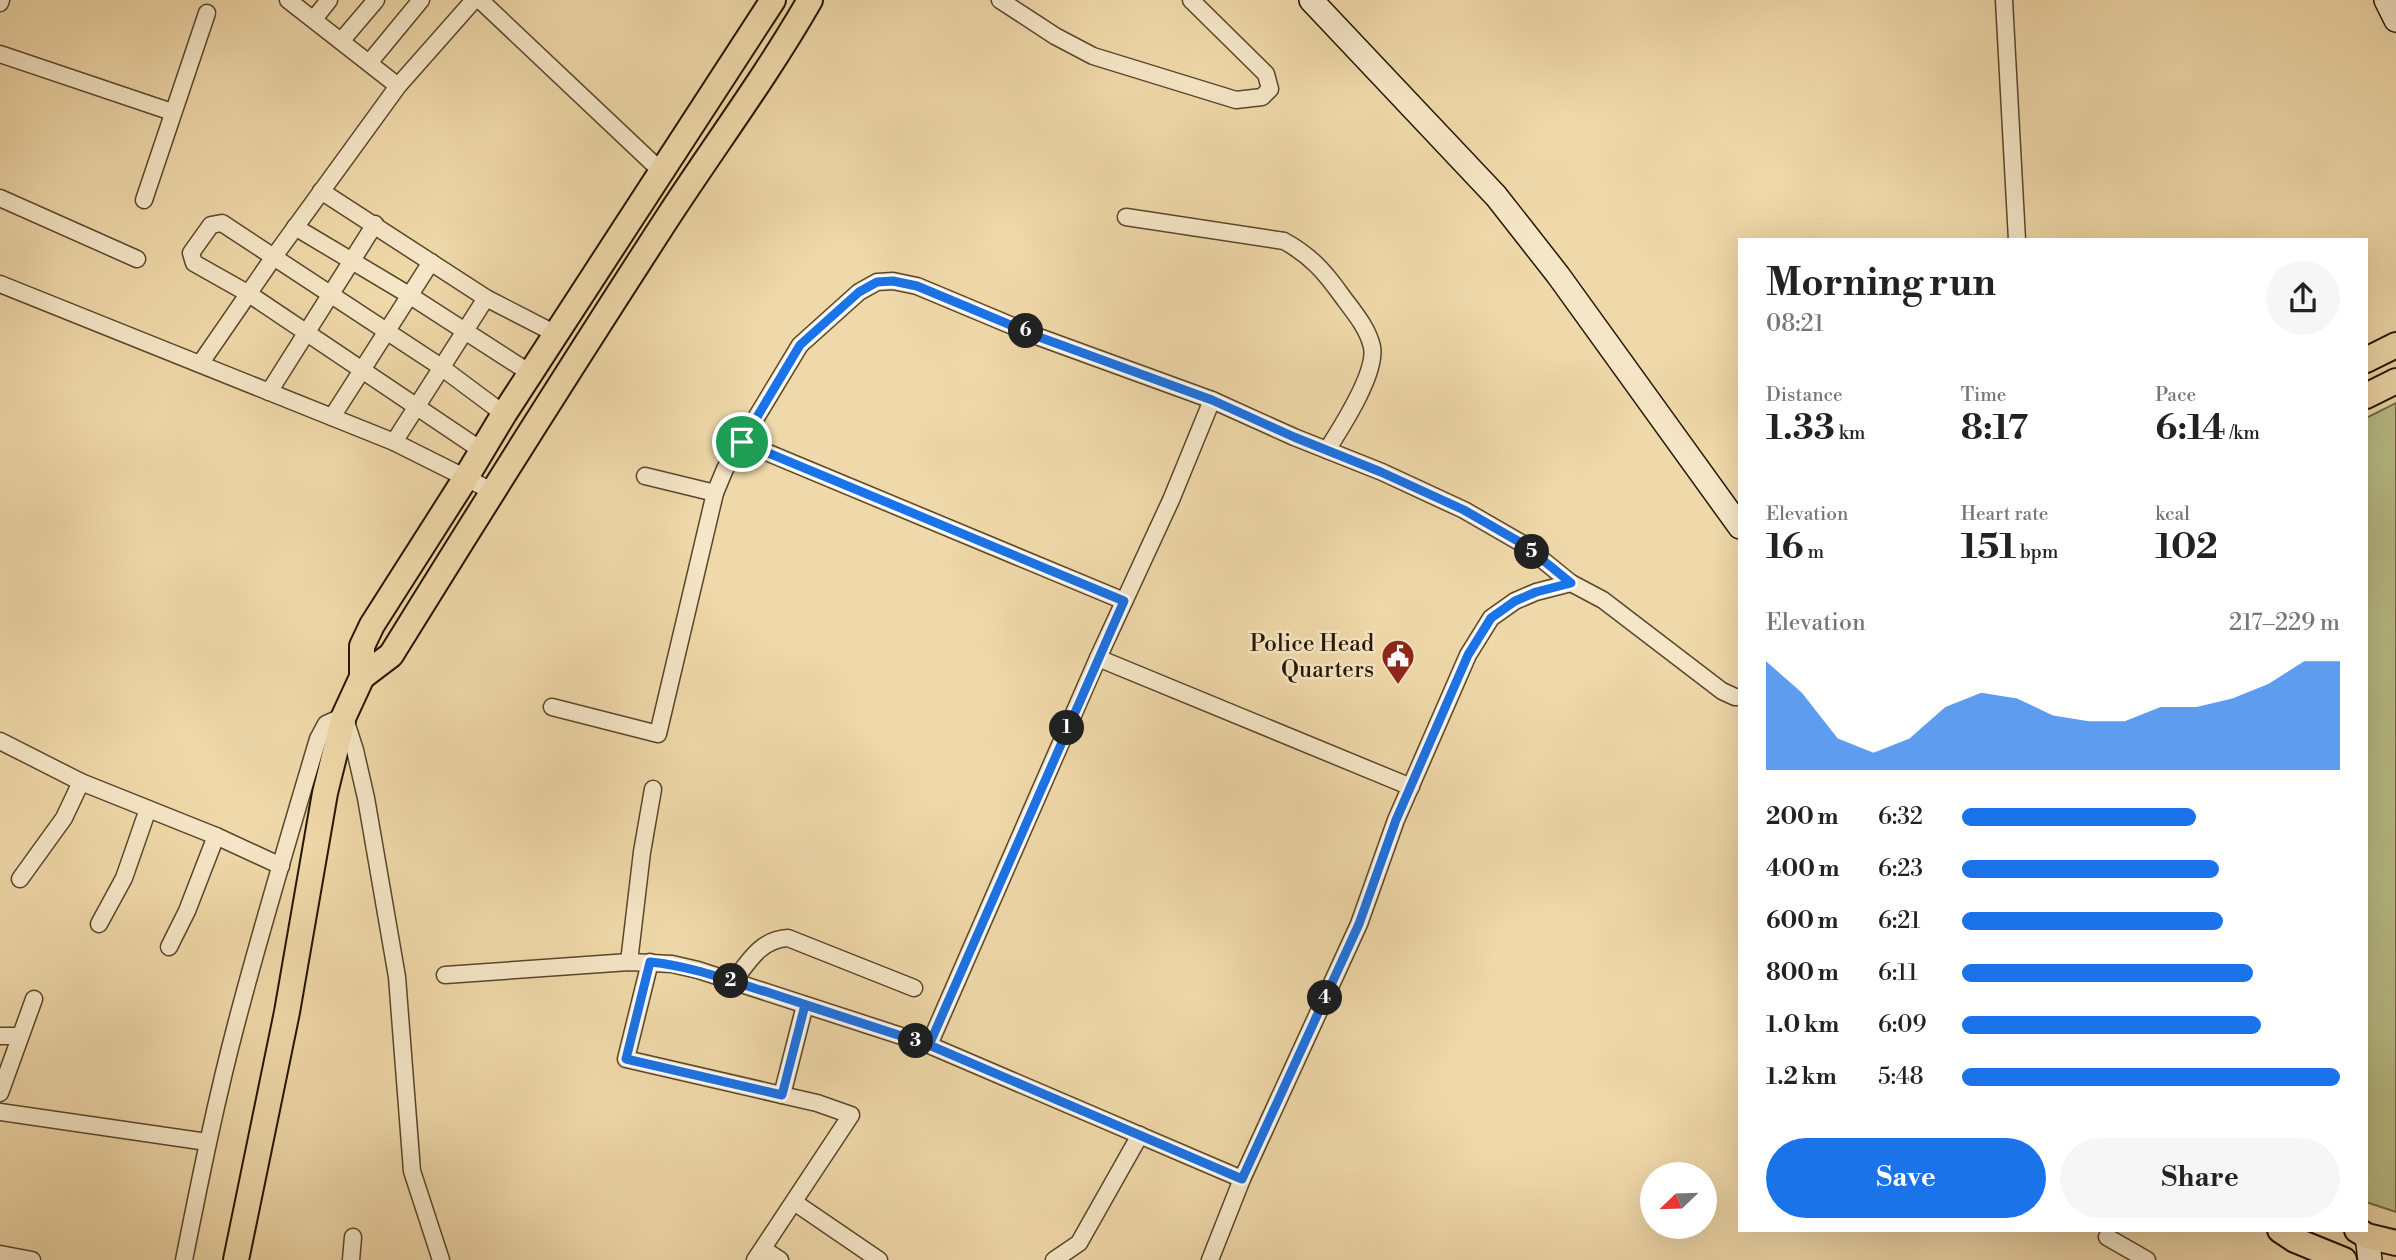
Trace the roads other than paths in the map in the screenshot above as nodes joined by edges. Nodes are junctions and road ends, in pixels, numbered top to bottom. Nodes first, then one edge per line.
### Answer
1 (288, 0) edge
2 (329, 0) edge
3 (376, 0) edge
4 (421, 0) edge
5 (474, 0) edge
6 (480, 0) edge
7 (773, 0) edge
8 (810, 0) edge
9 (1000, 0) edge
10 (1191, 0) edge
11 (1311, 0) edge
12 (2004, 0) edge
13 (1021, 4) edge
14 (207, 13) dead end
15 (314, 19) junction
16 (342, 40) junction
17 (0, 54) edge
18 (369, 63) junction
19 (398, 86) junction
20 (172, 112) junction
21 (662, 172) junction
22 (321, 191) junction
23 (0, 198) edge
24 (144, 200) dead end
25 (1126, 217) dead end
26 (375, 224) junction
27 (295, 227) junction
28 (2017, 238) edge
29 (273, 258) junction
30 (137, 259) dead end
31 (352, 261) junction
32 (431, 262) junction
33 (0, 284) edge
34 (249, 294) junction
35 (409, 295) junction
36 (330, 296) junction
37 (486, 298) junction
38 (465, 330) junction
39 (306, 331) junction
40 (385, 332) junction
41 (556, 334) junction
42 (2396, 345) edge
43 (2368, 359) edge
44 (200, 363) junction
45 (361, 368) junction
46 (441, 368) junction
47 (530, 373) junction
48 (2396, 381) edge
49 (269, 392) junction
50 (2368, 395) edge
51 (1212, 400) junction
52 (418, 406) junction
53 (504, 414) junction
54 (332, 416) junction
55 (394, 442) junction
56 (742, 442) junction
57 (481, 450) junction
58 (1327, 450) junction
59 (645, 476) dead end
60 (465, 479) junction
61 (492, 491) junction
62 (715, 493) junction
63 (1738, 524) edge
64 (1571, 583) junction
65 (1124, 601) junction
66 (1098, 658) junction
67 (362, 677) junction
68 (1738, 697) edge
69 (552, 707) dead end
70 (344, 716) junction
71 (0, 741) edge
72 (81, 782) junction
73 (1411, 787) junction
74 (653, 789) dead end
75 (148, 809) junction
76 (216, 836) junction
77 (281, 866) junction
78 (20, 880) dead end
79 (99, 924) dead end
80 (169, 947) dead end
81 (629, 962) junction
82 (650, 962) junction
83 (445, 975) dead end
84 (733, 982) junction
85 (915, 988) dead end
86 (34, 999) dead end
87 (805, 1005) junction
88 (0, 1036) edge
89 (20, 1036) junction
90 (929, 1045) junction
91 (0, 1093) edge
92 (782, 1095) junction
93 (0, 1112) edge
94 (1140, 1135) junction
95 (208, 1142) junction
96 (1242, 1179) junction
97 (794, 1202) junction
98 (2283, 1232) edge
99 (353, 1237) dead end
100 (2107, 1237) dead end
101 (2365, 1242) edge
102 (2396, 1243) edge
103 (759, 1254) edge
104 (439, 1255) edge
105 (2, 1256) edge
106 (32, 1260) edge
107 (184, 1260) edge
108 (236, 1260) edge
109 (351, 1260) edge
110 (780, 1260) edge
111 (879, 1260) edge
112 (1054, 1260) edge
113 (1210, 1260) edge
114 (2147, 1260) edge
115 (2344, 1260) edge

1 - 15 street
2 - 15 street
3 - 16 street
4 - 18 street
5 - 19 street
6 - 21 street
7 - 21 main road
8 - 61 main road
9 - 13 street
10 - 13 street
11 - 63 street
12 - 28 street
14 - 20 street
15 - 16 street
16 - 18 street
17 - 20 street
18 - 19 street
19 - 22 street
20 - 24 street
21 - 41 main road
22 - 26 street
22 - 27 street
23 - 30 street
25 - 58 street
26 - 31 street
26 - 32 street
27 - 29 street
27 - 31 street
29 - 34 street
29 - 34 street
29 - 36 street
31 - 35 street
31 - 36 street
32 - 35 street
32 - 37 street
33 - 44 street
34 - 39 street
34 - 44 street
35 - 38 street
35 - 40 street
36 - 39 street
36 - 40 street
37 - 38 street
37 - 41 street
38 - 46 street
38 - 47 street
39 - 45 street
39 - 49 street
40 - 45 street
40 - 46 street
41 - 47 main road
42 - 43 main road
44 - 49 street
45 - 52 street
45 - 54 street
46 - 52 street
46 - 53 street
47 - 53 main road
48 - 50 main road
49 - 54 street
51 - 56 street
51 - 58 street
51 - 65 street
52 - 55 street
52 - 57 street
53 - 57 main road
54 - 55 street
55 - 60 street
56 - 62 street
56 - 65 street
57 - 60 main road
58 - 64 street
59 - 62 street
60 - 61 street
60 - 67 main road
61 - 67 main road
62 - 69 street
64 - 68 street
64 - 73 street
65 - 66 street
66 - 73 street
66 - 90 street
67 - 70 main road
70 - 77 street
70 - 104 street
70 - 108 main road
71 - 72 street
72 - 75 street
72 - 78 street
73 - 96 street
74 - 81 street
75 - 76 street
75 - 79 street
76 - 77 street
76 - 80 street
77 - 95 street
81 - 82 street
81 - 83 street
82 - 84 street
82 - 92 street
84 - 85 street
84 - 87 street
86 - 89 street
87 - 90 street
87 - 92 street
88 - 89 street
89 - 91 street
90 - 94 street
92 - 97 street
93 - 95 street
94 - 96 street
94 - 112 street
95 - 107 street
96 - 113 street
97 - 103 street
97 - 111 street
98 - 115 main road
99 - 109 street
100 - 114 street
101 - 102 main road
103 - 110 street
105 - 106 street

